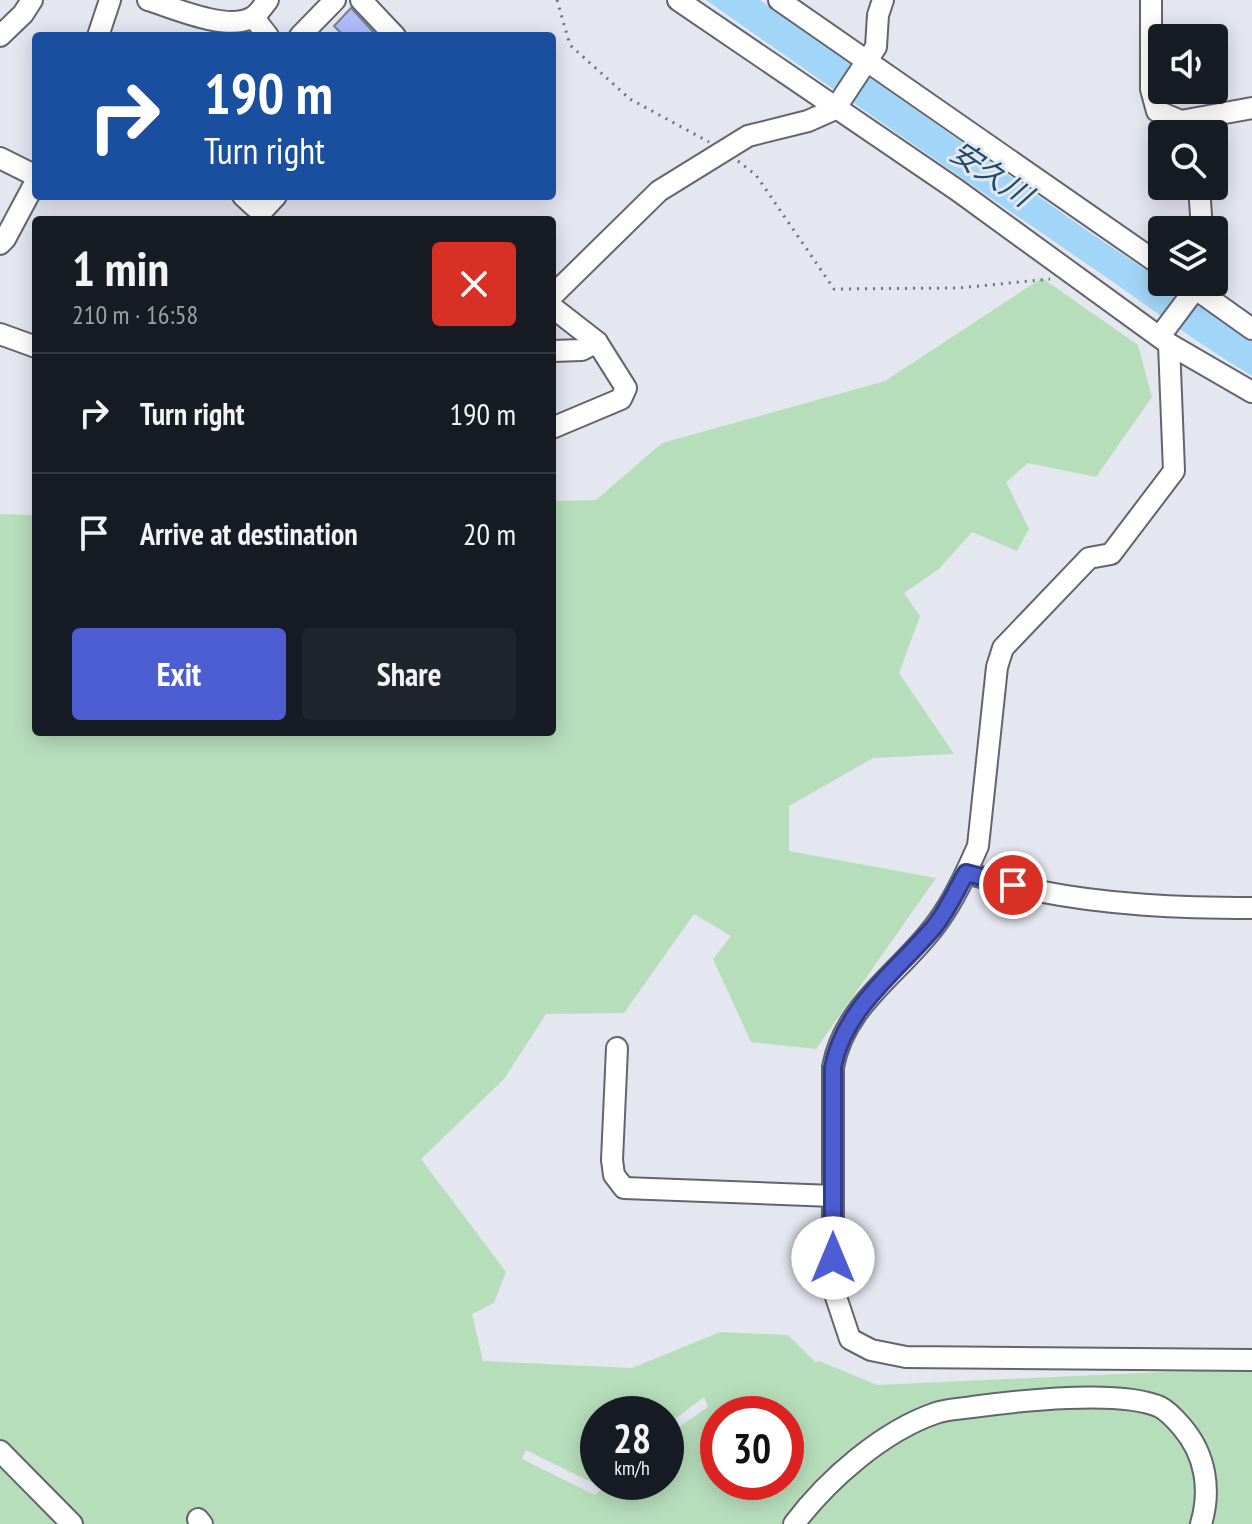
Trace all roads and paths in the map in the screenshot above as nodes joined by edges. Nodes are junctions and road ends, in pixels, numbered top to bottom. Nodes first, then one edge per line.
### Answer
1 (32, 0) edge
2 (110, 0) edge
3 (148, 0) edge
4 (268, 0) edge
5 (335, 0) edge
6 (361, 0) edge
7 (557, 0) edge
8 (678, 0) edge
9 (779, 0) edge
10 (883, 0) edge
11 (1151, 0) edge
12 (254, 18) junction
13 (99, 32) edge
14 (265, 32) edge
15 (304, 32) edge
16 (391, 32) edge
17 (0, 36) edge
18 (868, 61) junction
19 (1252, 108) edge
20 (835, 109) junction
21 (1172, 120) edge
22 (1209, 120) edge
23 (725, 151) junction
24 (0, 158) edge
25 (32, 176) edge
26 (32, 186) edge
27 (247, 200) edge
28 (272, 200) edge
29 (0, 244) edge
30 (1148, 256) edge
31 (1077, 276) junction
32 (556, 292) edge
33 (1187, 296) edge
34 (1209, 296) edge
35 (556, 310) edge
36 (1252, 329) edge
37 (0, 334) edge
38 (1165, 340) junction
39 (597, 342) junction
40 (32, 346) edge
41 (556, 351) edge
42 (1252, 392) edge
43 (556, 426) edge
44 (966, 873) junction
45 (1252, 908) edge
46 (617, 1048) dead end
47 (833, 1196) junction
48 (1252, 1360) edge
49 (0, 1451) edge
50 (72, 1524) edge
51 (794, 1524) edge
52 (1201, 1524) edge

1 - 17 street
2 - 13 street
3 - 12 street
4 - 12 street
5 - 15 street
6 - 16 street
7 - 23 path
8 - 20 street
9 - 18 street
10 - 18 street
11 - 21 street
12 - 14 street
18 - 20 street
18 - 30 street
19 - 22 street
20 - 23 street
20 - 31 street
23 - 31 path
23 - 32 street
24 - 25 street
26 - 29 street
27 - 28 street
31 - 38 street
33 - 38 street
34 - 36 street
35 - 39 street
37 - 40 street
38 - 42 street
38 - 44 street
39 - 41 street
39 - 43 street
44 - 45 street
44 - 47 street
46 - 47 street
47 - 48 street
49 - 50 street
51 - 52 street

